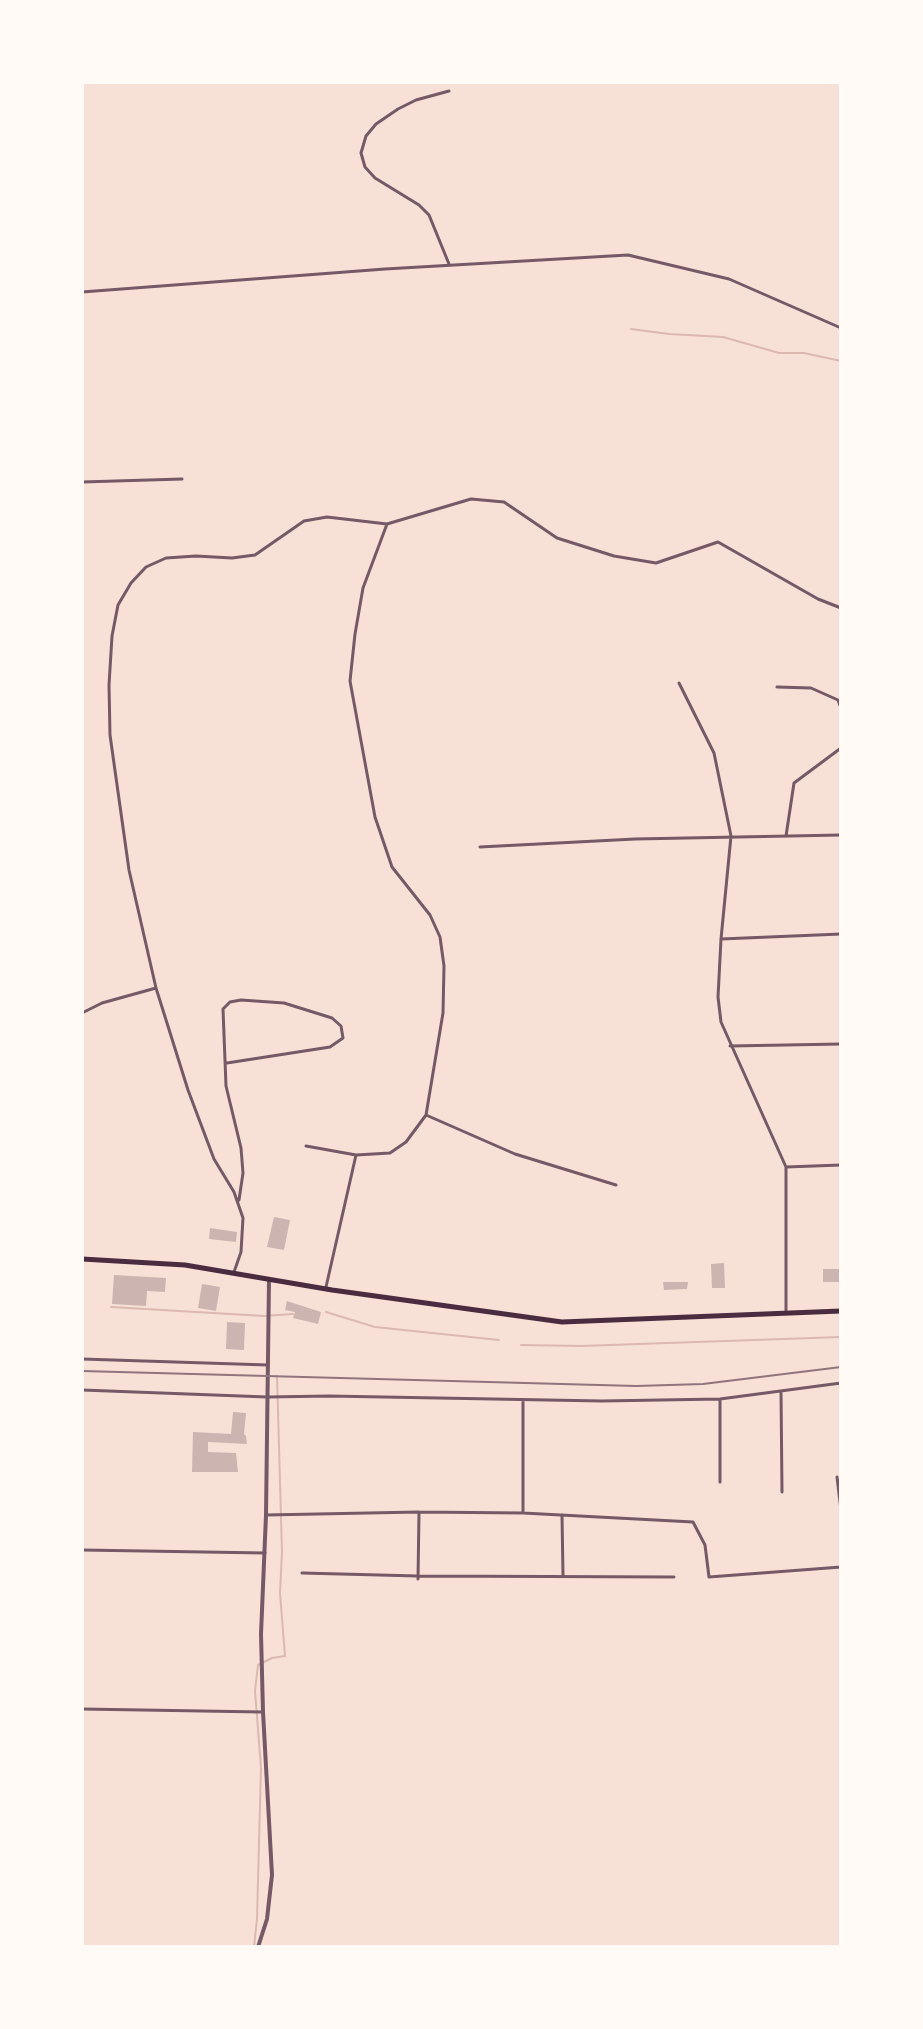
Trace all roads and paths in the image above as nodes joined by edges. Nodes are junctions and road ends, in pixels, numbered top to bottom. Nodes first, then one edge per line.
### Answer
1 (449, 91) dead end
2 (449, 264) junction
3 (82, 292) edge
4 (841, 328) edge
5 (182, 479) dead end
6 (82, 482) edge
7 (387, 524) junction
8 (841, 608) edge
9 (679, 683) dead end
10 (777, 687) dead end
11 (841, 708) edge
12 (841, 748) edge
13 (841, 835) edge
14 (731, 836) junction
15 (786, 836) junction
16 (480, 847) dead end
17 (841, 934) edge
18 (721, 939) junction
19 (156, 988) junction
20 (82, 1013) edge
21 (841, 1044) edge
22 (730, 1046) junction
23 (227, 1063) junction
24 (82, 1093) edge
25 (426, 1115) junction
26 (306, 1146) dead end
27 (356, 1155) junction
28 (82, 1162) edge
29 (841, 1165) edge
30 (786, 1167) junction
31 (616, 1185) dead end
32 (239, 1202) junction
33 (82, 1259) edge
34 (233, 1273) junction
35 (269, 1279) junction
36 (326, 1289) junction
37 (841, 1311) edge
38 (786, 1313) junction
39 (82, 1359) edge
40 (268, 1365) junction
41 (841, 1383) edge
42 (82, 1390) edge
43 (781, 1391) junction
44 (267, 1397) junction
45 (720, 1399) junction
46 (523, 1400) junction
47 (837, 1477) dead end
48 (720, 1482) dead end
49 (782, 1492) dead end
50 (841, 1510) edge
51 (419, 1512) junction
52 (523, 1513) junction
53 (266, 1515) junction
54 (562, 1515) junction
55 (82, 1550) edge
56 (265, 1553) junction
57 (841, 1567) edge
58 (302, 1573) dead end
59 (563, 1577) junction
60 (674, 1577) dead end
61 (418, 1578) junction
62 (82, 1709) edge
63 (263, 1712) junction
64 (258, 1947) edge

1 - 2 street
2 - 3 street
2 - 4 street
5 - 6 street
7 - 8 street
7 - 19 street
7 - 25 street
9 - 14 street
10 - 11 street
12 - 15 street
13 - 15 street
14 - 15 street
14 - 16 street
14 - 18 street
17 - 18 street
18 - 22 street
19 - 20 street
19 - 32 street
21 - 22 street
22 - 30 street
23 - 23 street
23 - 32 street
24 - 28 street
25 - 27 street
25 - 31 street
26 - 27 street
27 - 36 street
29 - 30 street
30 - 38 street
32 - 34 street
33 - 34 main road
34 - 35 main road
35 - 36 main road
35 - 40 street
36 - 38 main road
37 - 38 main road
39 - 40 street
40 - 44 street
41 - 43 street
42 - 44 street
43 - 45 street
43 - 49 street
44 - 46 street
44 - 53 street
45 - 46 street
45 - 48 street
46 - 52 street
47 - 50 street
51 - 52 street
51 - 53 street
51 - 61 street
52 - 54 street
53 - 56 street
54 - 57 street
54 - 59 street
55 - 56 street
56 - 63 street
58 - 61 street
59 - 60 street
59 - 61 street
62 - 63 street
63 - 64 street

